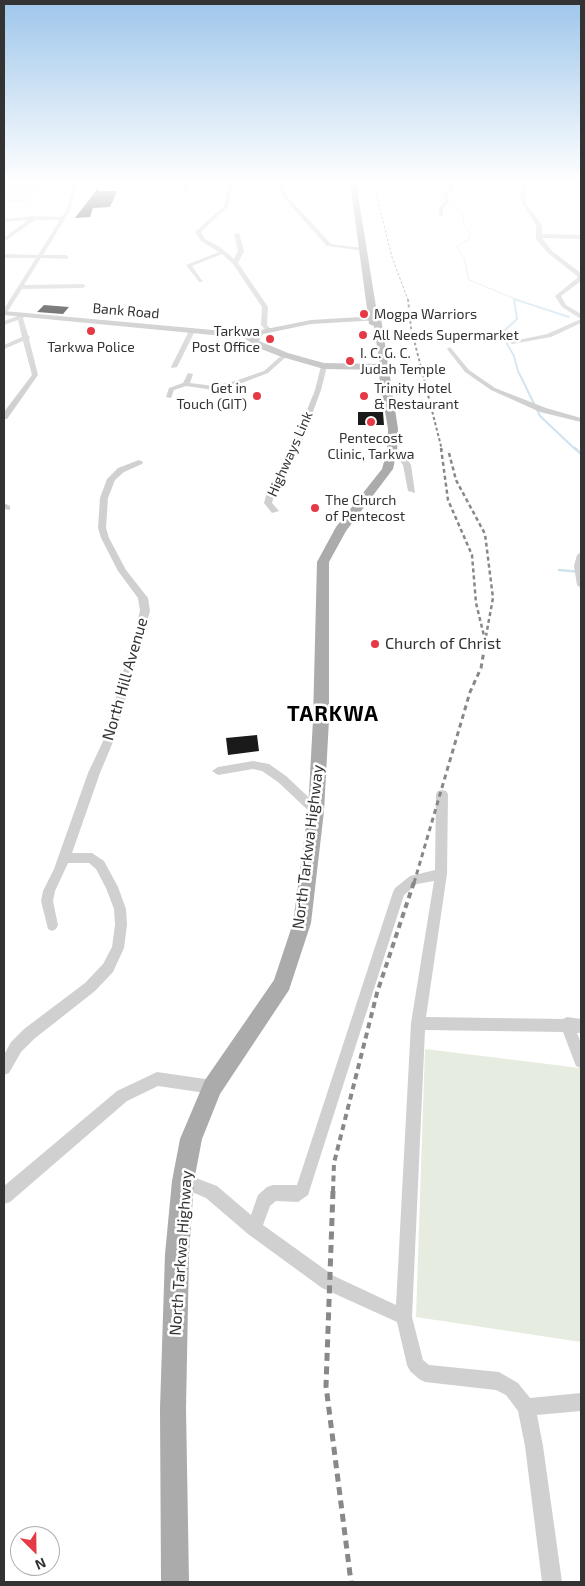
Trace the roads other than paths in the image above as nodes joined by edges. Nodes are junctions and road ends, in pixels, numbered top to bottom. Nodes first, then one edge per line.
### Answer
1 (4, 256) edge
2 (213, 256) edge
3 (227, 256) edge
4 (238, 256) edge
5 (364, 256) edge
6 (555, 256) edge
7 (40, 257) junction
8 (66, 258) dead end
9 (235, 263) junction
10 (201, 281) dead end
11 (21, 286) junction
12 (83, 286) dead end
13 (4, 316) edge
14 (23, 316) junction
15 (374, 317) junction
16 (581, 317) edge
17 (581, 321) edge
18 (269, 330) junction
19 (192, 331) junction
20 (251, 336) junction
21 (27, 337) junction
22 (512, 342) dead end
23 (4, 347) edge
24 (450, 349) dead end
25 (285, 355) junction
26 (174, 366) dead end
27 (324, 366) junction
28 (382, 370) junction
29 (190, 374) dead end
30 (186, 384) junction
31 (169, 397) dead end
32 (4, 417) edge
33 (581, 420) edge
34 (392, 450) junction
35 (138, 462) dead end
36 (412, 491) dead end
37 (276, 512) dead end
38 (581, 556) edge
39 (581, 585) edge
40 (218, 771) dead end
41 (442, 794) dead end
42 (316, 811) junction
43 (64, 858) junction
44 (440, 874) junction
45 (52, 925) dead end
46 (418, 1023) junction
47 (574, 1025) edge
48 (581, 1061) edge
49 (4, 1068) edge
50 (212, 1087) junction
51 (183, 1181) junction
52 (4, 1196) edge
53 (254, 1228) junction
54 (404, 1317) junction
55 (581, 1402) edge
56 (526, 1407) junction
57 (175, 1582) edge
58 (552, 1582) edge

1 - 7 street
2 - 10 street
3 - 9 street
4 - 9 street
5 - 15 main road, North Tarkwa Highway
6 - 16 street
7 - 8 street
7 - 11 street
9 - 18 street
11 - 12 street
11 - 13 street
13 - 14 street, Bank Road
14 - 19 street, Bank Road
14 - 21 street
15 - 18 street
15 - 28 main road, North Tarkwa Highway
17 - 22 street
18 - 20 street
19 - 20 street, Bank Road
19 - 26 street
20 - 25 street
21 - 23 street
21 - 32 street
24 - 33 street
25 - 27 street
25 - 30 street
27 - 28 street
27 - 37 street, Highways Link
28 - 34 main road, North Tarkwa Highway
29 - 30 street
30 - 31 street
34 - 36 street
34 - 42 main road, North Tarkwa Highway
35 - 43 street, North Hill Avenue
38 - 39 street
40 - 42 street
41 - 44 street
42 - 50 main road, North Tarkwa Highway
43 - 45 street, North Hill Avenue
43 - 49 street
44 - 46 street
44 - 53 street
46 - 47 street
46 - 54 street
47 - 48 street
50 - 51 main road, North Tarkwa Highway
50 - 52 street
51 - 53 street
51 - 57 main road, North Tarkwa Highway
53 - 54 street
54 - 56 street
55 - 56 street
56 - 58 street

